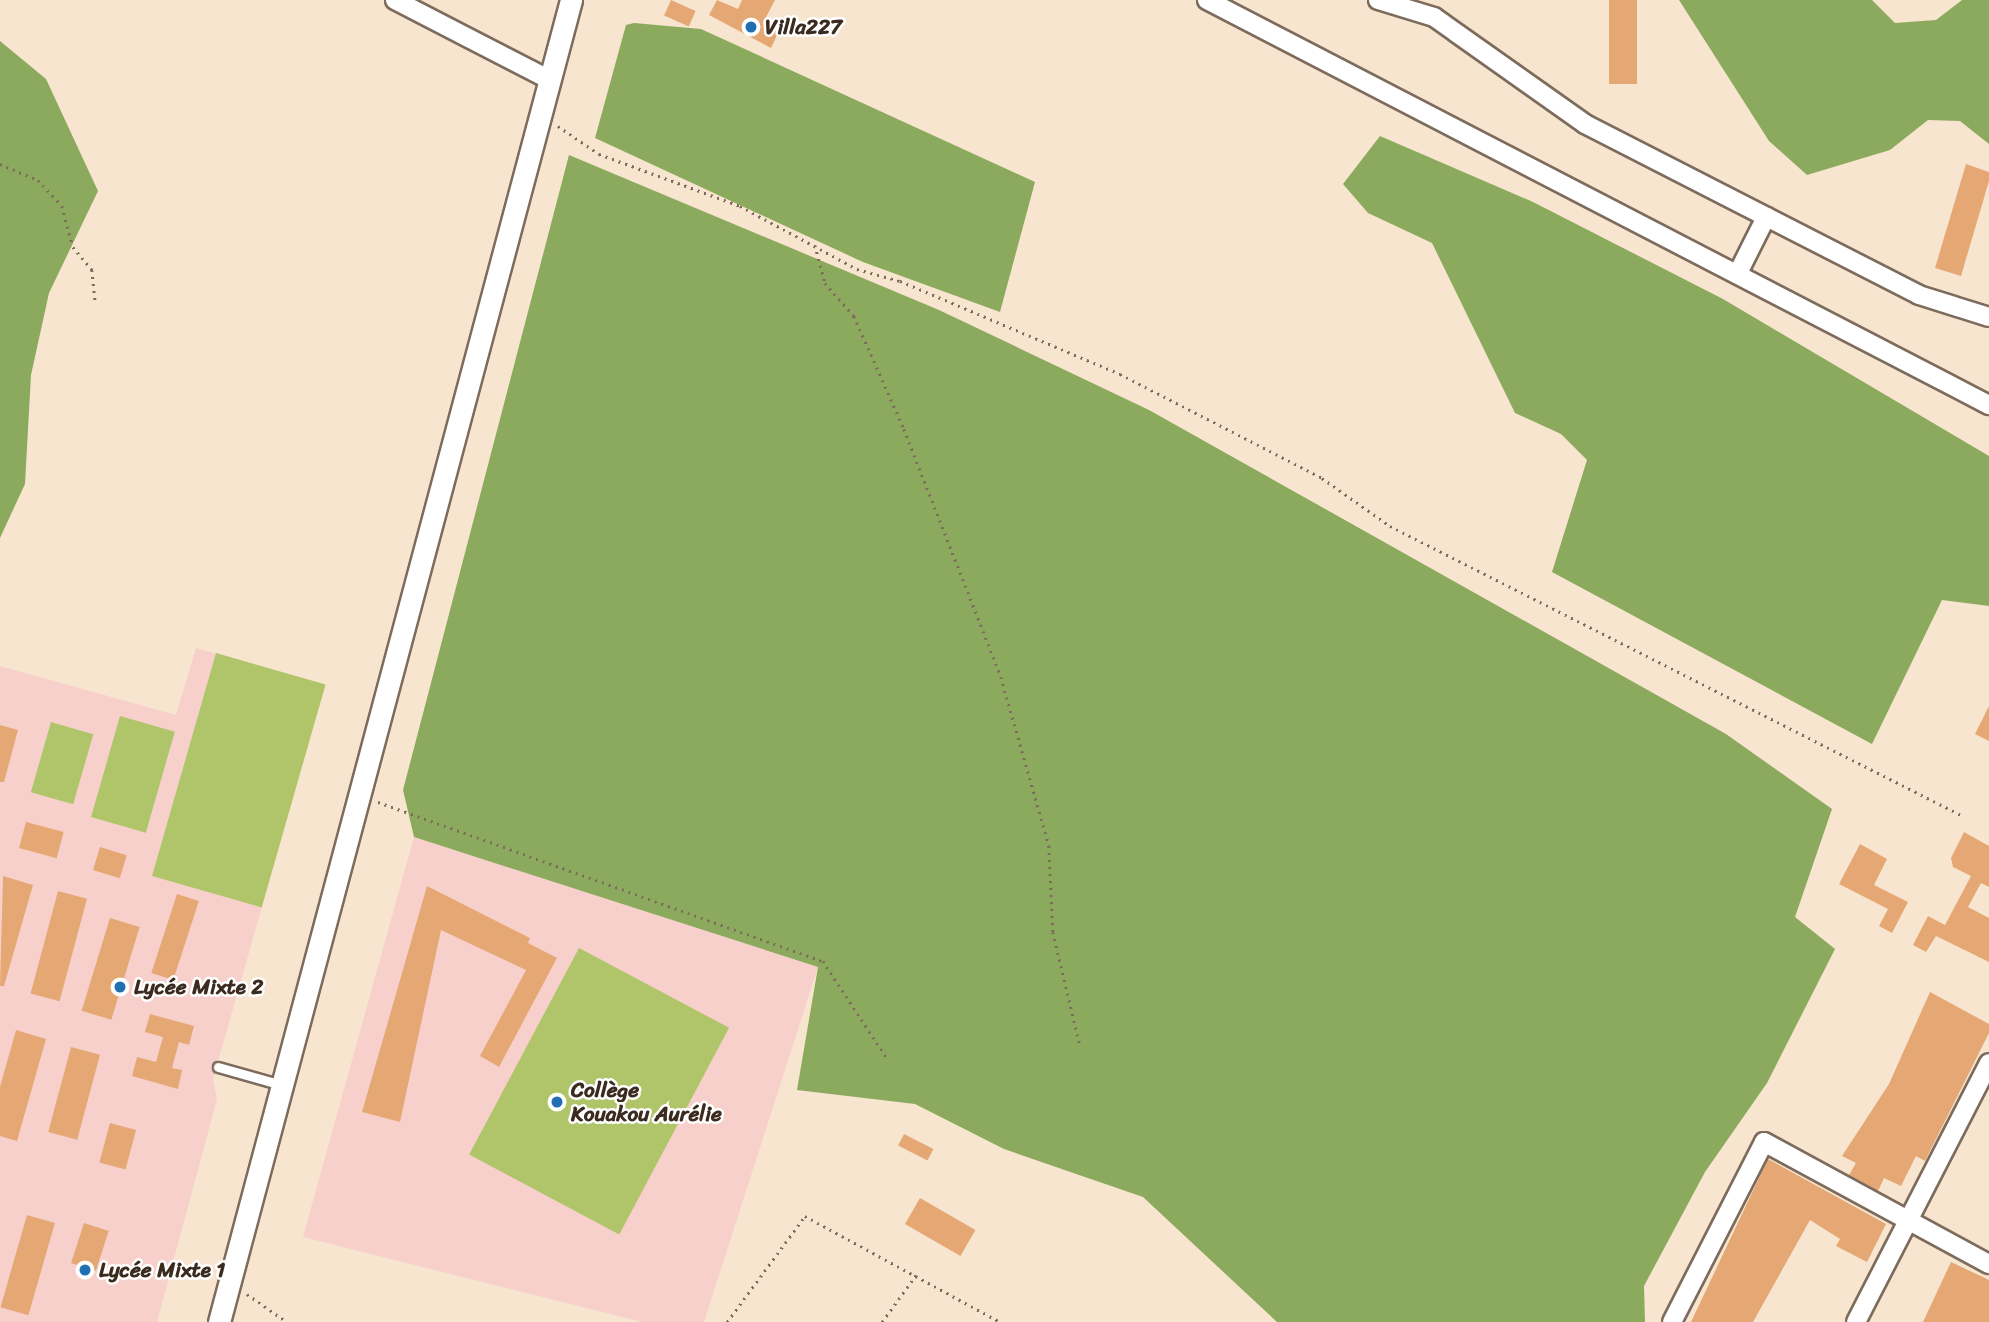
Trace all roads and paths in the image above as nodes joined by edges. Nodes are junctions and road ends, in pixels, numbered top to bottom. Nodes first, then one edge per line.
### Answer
1 (395, 0) edge
2 (571, 0) edge
3 (1207, 0) edge
4 (1378, 0) edge
5 (550, 80) junction
6 (540, 116) junction
7 (0, 164) edge
8 (1766, 217) junction
9 (815, 245) junction
10 (1738, 273) junction
11 (95, 300) dead end
12 (1989, 317) edge
13 (1989, 405) edge
14 (358, 796) junction
15 (1964, 816) dead end
16 (1080, 1045) dead end
17 (886, 1057) dead end
18 (1989, 1063) edge
19 (218, 1067) dead end
20 (284, 1086) junction
21 (1909, 1220) junction
22 (1989, 1264) edge
23 (916, 1275) junction
24 (230, 1282) junction
25 (219, 1322) edge
26 (287, 1322) edge
27 (727, 1322) edge
28 (882, 1322) edge
29 (1000, 1322) edge
30 (1672, 1322) edge
31 (1856, 1322) edge

1 - 5 street
2 - 5 street
3 - 10 street
4 - 8 street
5 - 6 street
6 - 9 path
6 - 14 street
7 - 11 path
8 - 10 street
8 - 12 street
9 - 15 path
9 - 16 path
10 - 13 street
14 - 17 path
14 - 20 street
18 - 21 street
19 - 20 lane
20 - 24 street
21 - 22 street
21 - 30 street
21 - 31 street
23 - 27 path
23 - 28 path
23 - 29 path
24 - 25 street
24 - 26 path

